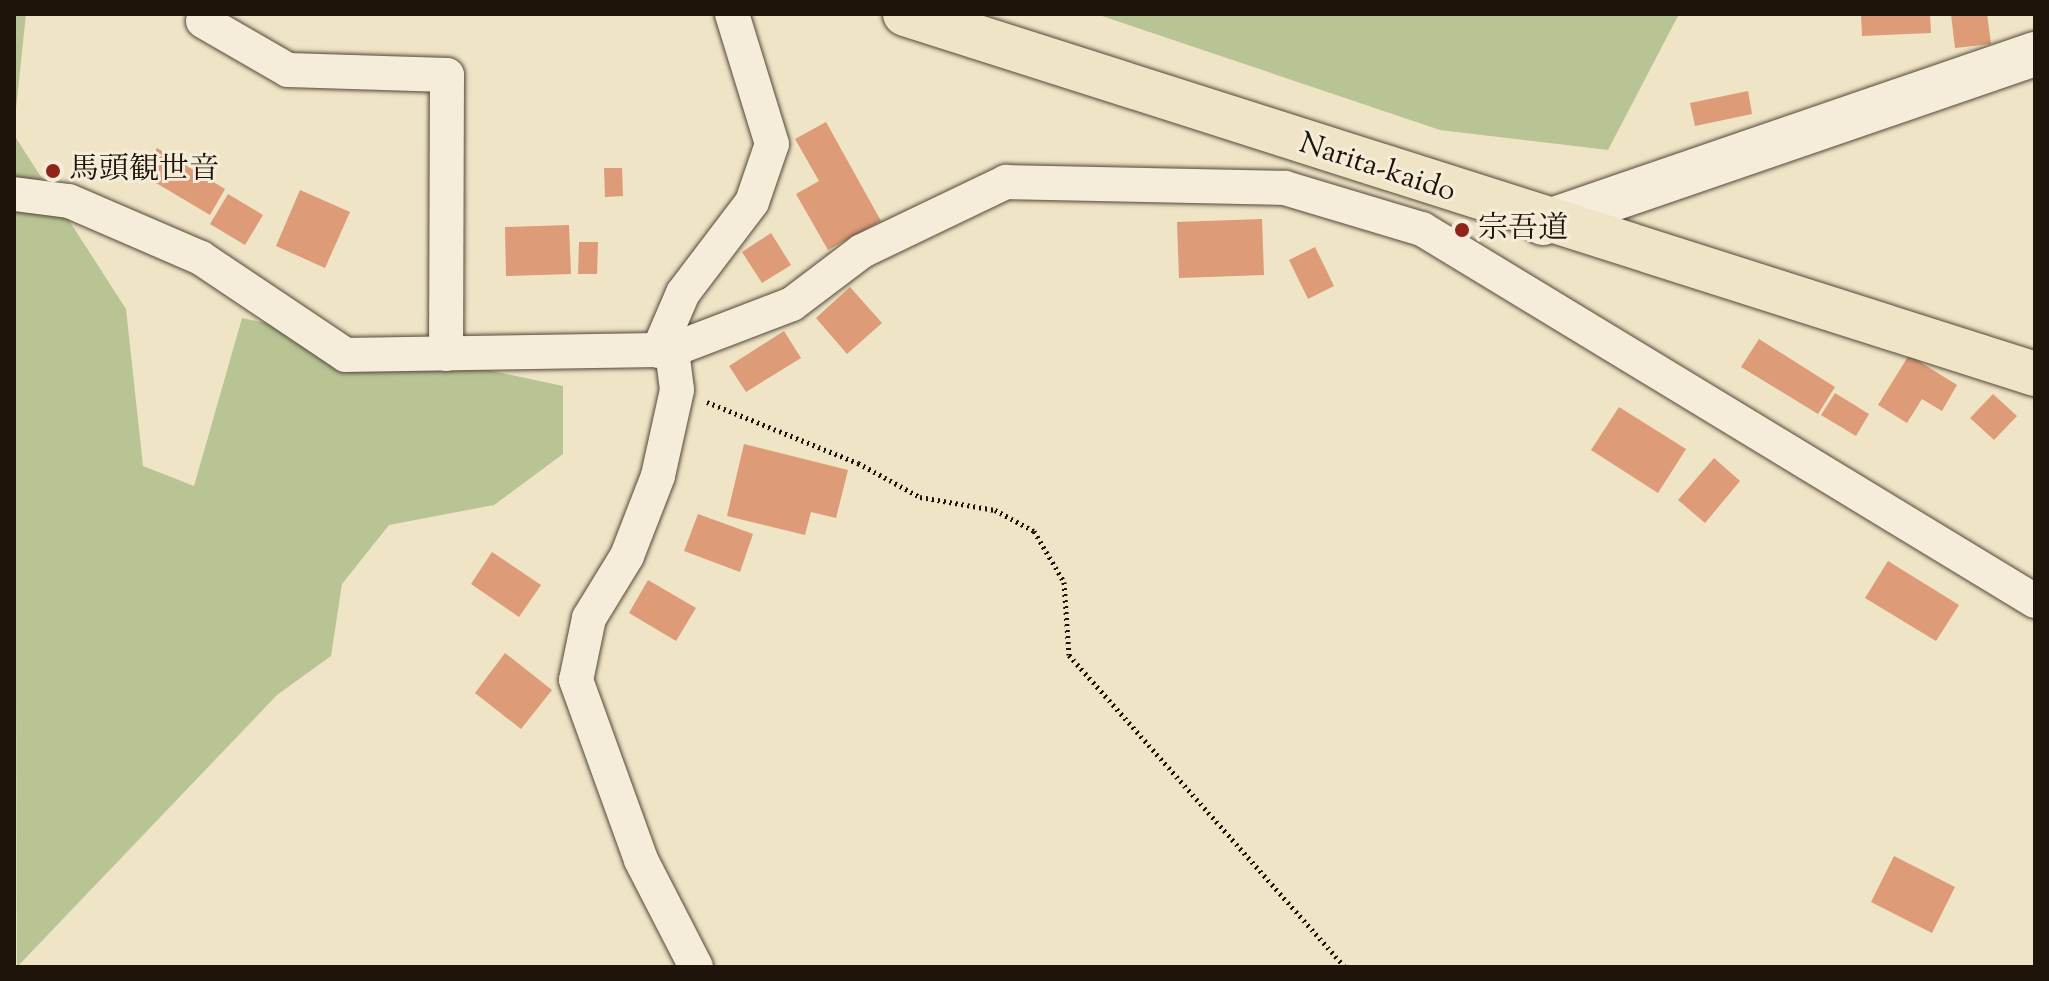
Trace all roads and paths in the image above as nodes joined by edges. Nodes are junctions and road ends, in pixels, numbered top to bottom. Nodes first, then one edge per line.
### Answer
1 (732, 14) edge
2 (905, 14) edge
3 (203, 21) dead end
4 (2035, 54) edge
5 (14, 194) edge
6 (1466, 199) junction
7 (1543, 223) junction
8 (1422, 229) junction
9 (665, 351) junction
10 (446, 354) junction
11 (2035, 374) edge
12 (677, 390) junction
13 (2035, 601) edge
14 (696, 967) edge
15 (1345, 967) edge

1 - 9 street
2 - 6 highway, Narita-kaido
3 - 10 street
4 - 7 street
5 - 10 street
6 - 7 highway, Narita-kaido
6 - 8 street
7 - 11 highway, Narita-kaido
8 - 9 street
8 - 13 street
9 - 10 street
9 - 12 street
12 - 14 street
12 - 15 path

